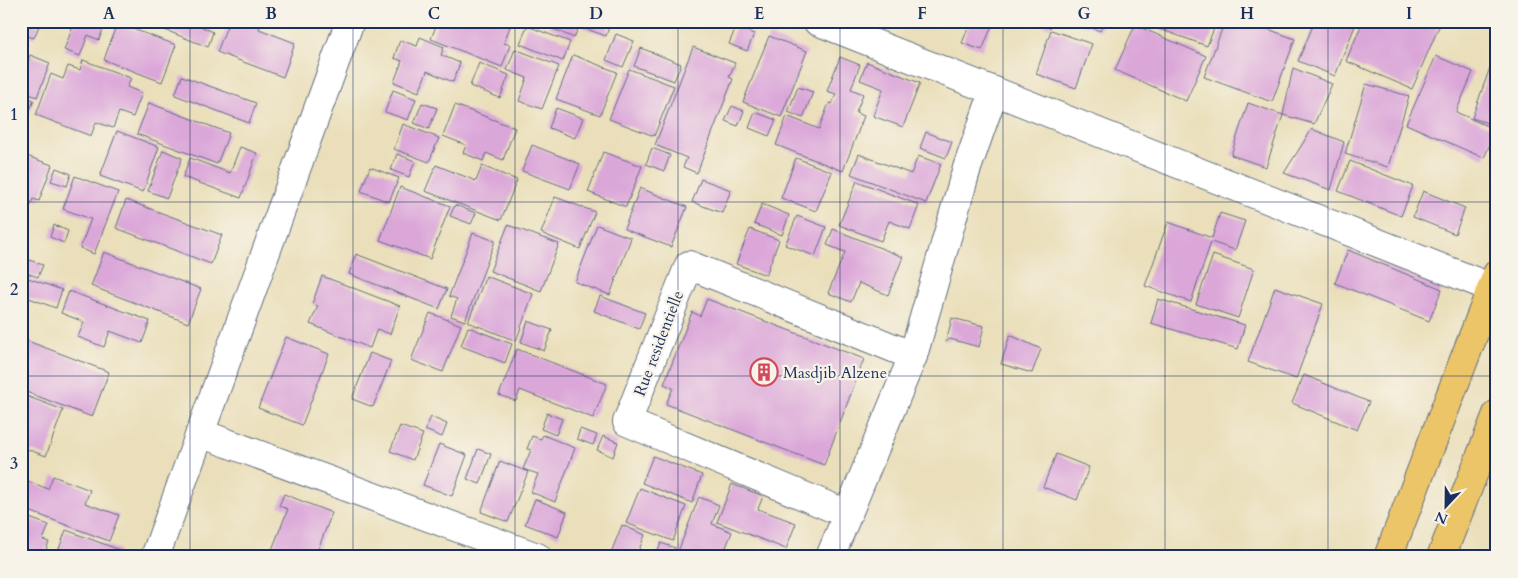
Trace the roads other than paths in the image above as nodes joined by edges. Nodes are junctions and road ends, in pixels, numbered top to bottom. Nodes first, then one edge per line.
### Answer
1 (817, 21) edge
2 (347, 22) edge
3 (994, 92) junction
4 (1495, 284) edge
5 (912, 356) junction
6 (1494, 430) edge
7 (200, 432) junction
8 (848, 514) junction
9 (155, 557) edge
10 (537, 557) edge
11 (830, 557) edge
12 (1388, 557) edge
13 (1441, 557) edge

1 - 3 street
2 - 7 street
3 - 4 street
3 - 5 street
4 - 12 main road
5 - 8 street
5 - 8 street, Rue residentielle
6 - 13 main road
7 - 9 street
7 - 10 street
8 - 11 street

